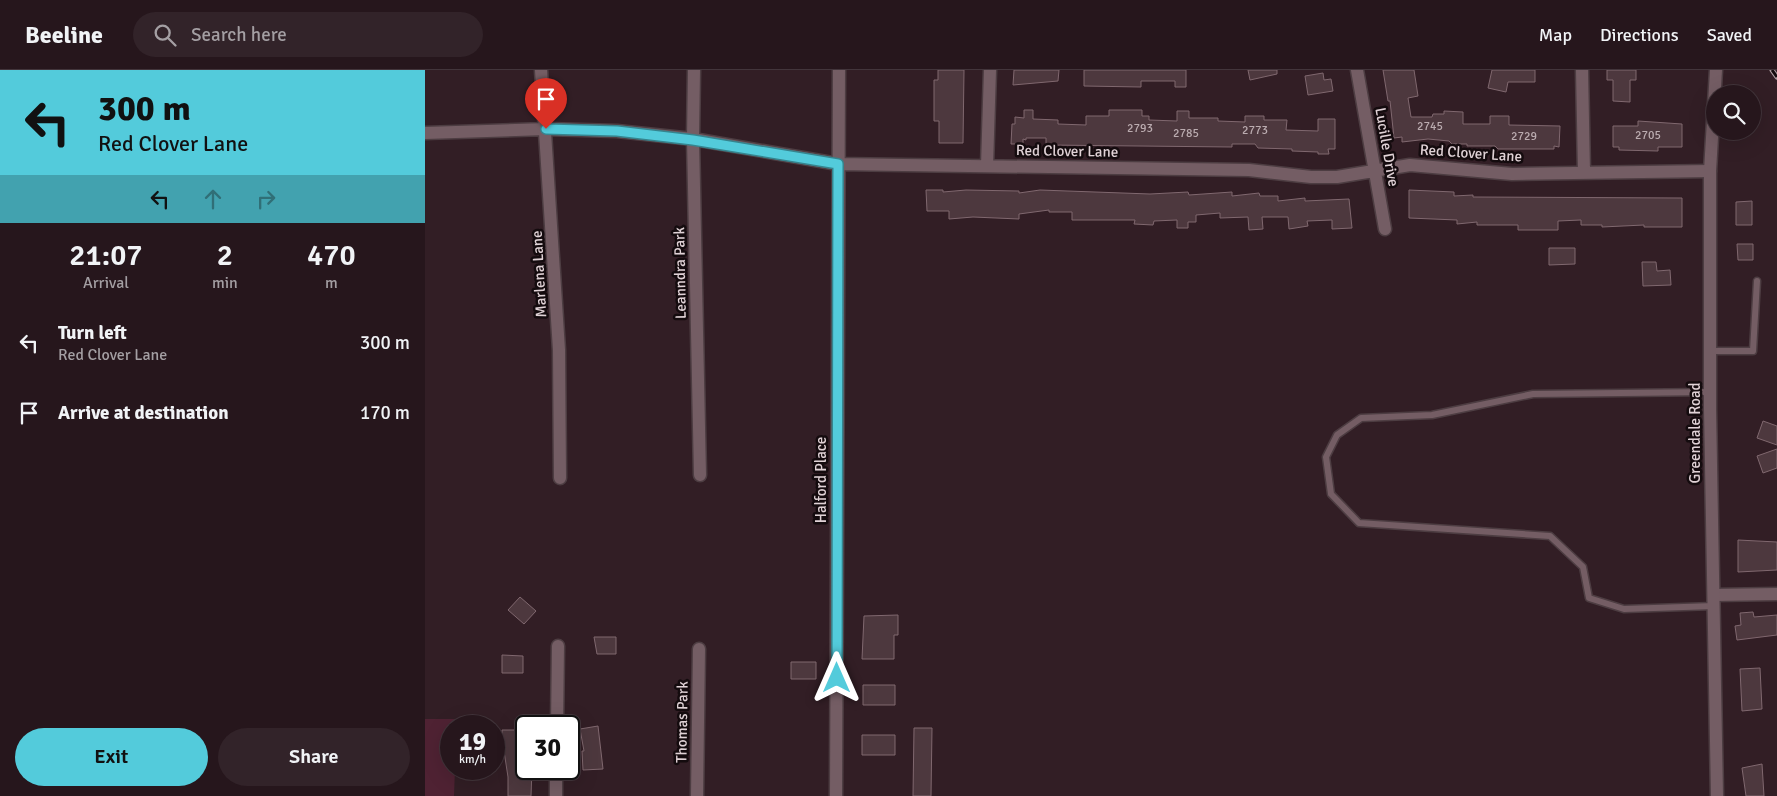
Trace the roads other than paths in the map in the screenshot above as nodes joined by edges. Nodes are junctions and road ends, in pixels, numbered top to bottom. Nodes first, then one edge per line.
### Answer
1 (541, 70) edge
2 (693, 70) edge
3 (839, 70) edge
4 (990, 70) edge
5 (1357, 70) edge
6 (1582, 70) edge
7 (1716, 70) edge
8 (546, 129) junction
9 (425, 132) edge
10 (693, 140) junction
11 (838, 164) junction
12 (987, 166) junction
13 (1375, 170) junction
14 (1710, 171) junction
15 (1584, 172) junction
16 (1385, 229) dead end
17 (1757, 281) dead end
18 (1712, 351) junction
19 (1711, 392) junction
20 (700, 475) dead end
21 (560, 478) dead end
22 (1777, 594) edge
23 (1714, 600) junction
24 (558, 646) dead end
25 (699, 649) dead end
26 (557, 715) edge
27 (556, 780) edge
28 (556, 796) edge
29 (697, 796) edge
30 (836, 796) edge
31 (1717, 796) edge

1 - 8 street, Marlena Lane
2 - 10 street, Leanndra Park
3 - 11 street, Halford Place
4 - 12 street
5 - 13 street, Lucille Drive
6 - 15 street
7 - 14 street, Greendale Road
8 - 9 street, Red Clover Lane
8 - 10 street, Red Clover Lane
8 - 21 street, Marlena Lane
10 - 11 street, Red Clover Lane
10 - 20 street, Leanndra Park
11 - 12 street, Red Clover Lane
11 - 30 street, Halford Place
12 - 13 street, Red Clover Lane
13 - 15 street, Red Clover Lane
13 - 16 street, Lucille Drive
14 - 15 street, Red Clover Lane
14 - 18 street, Greendale Road
17 - 18 lane
18 - 19 street, Greendale Road
19 - 23 street, Greendale Road
19 - 23 lane
22 - 23 street
23 - 31 street, Greendale Road
24 - 26 street
25 - 29 street, Thomas Park
27 - 28 street

